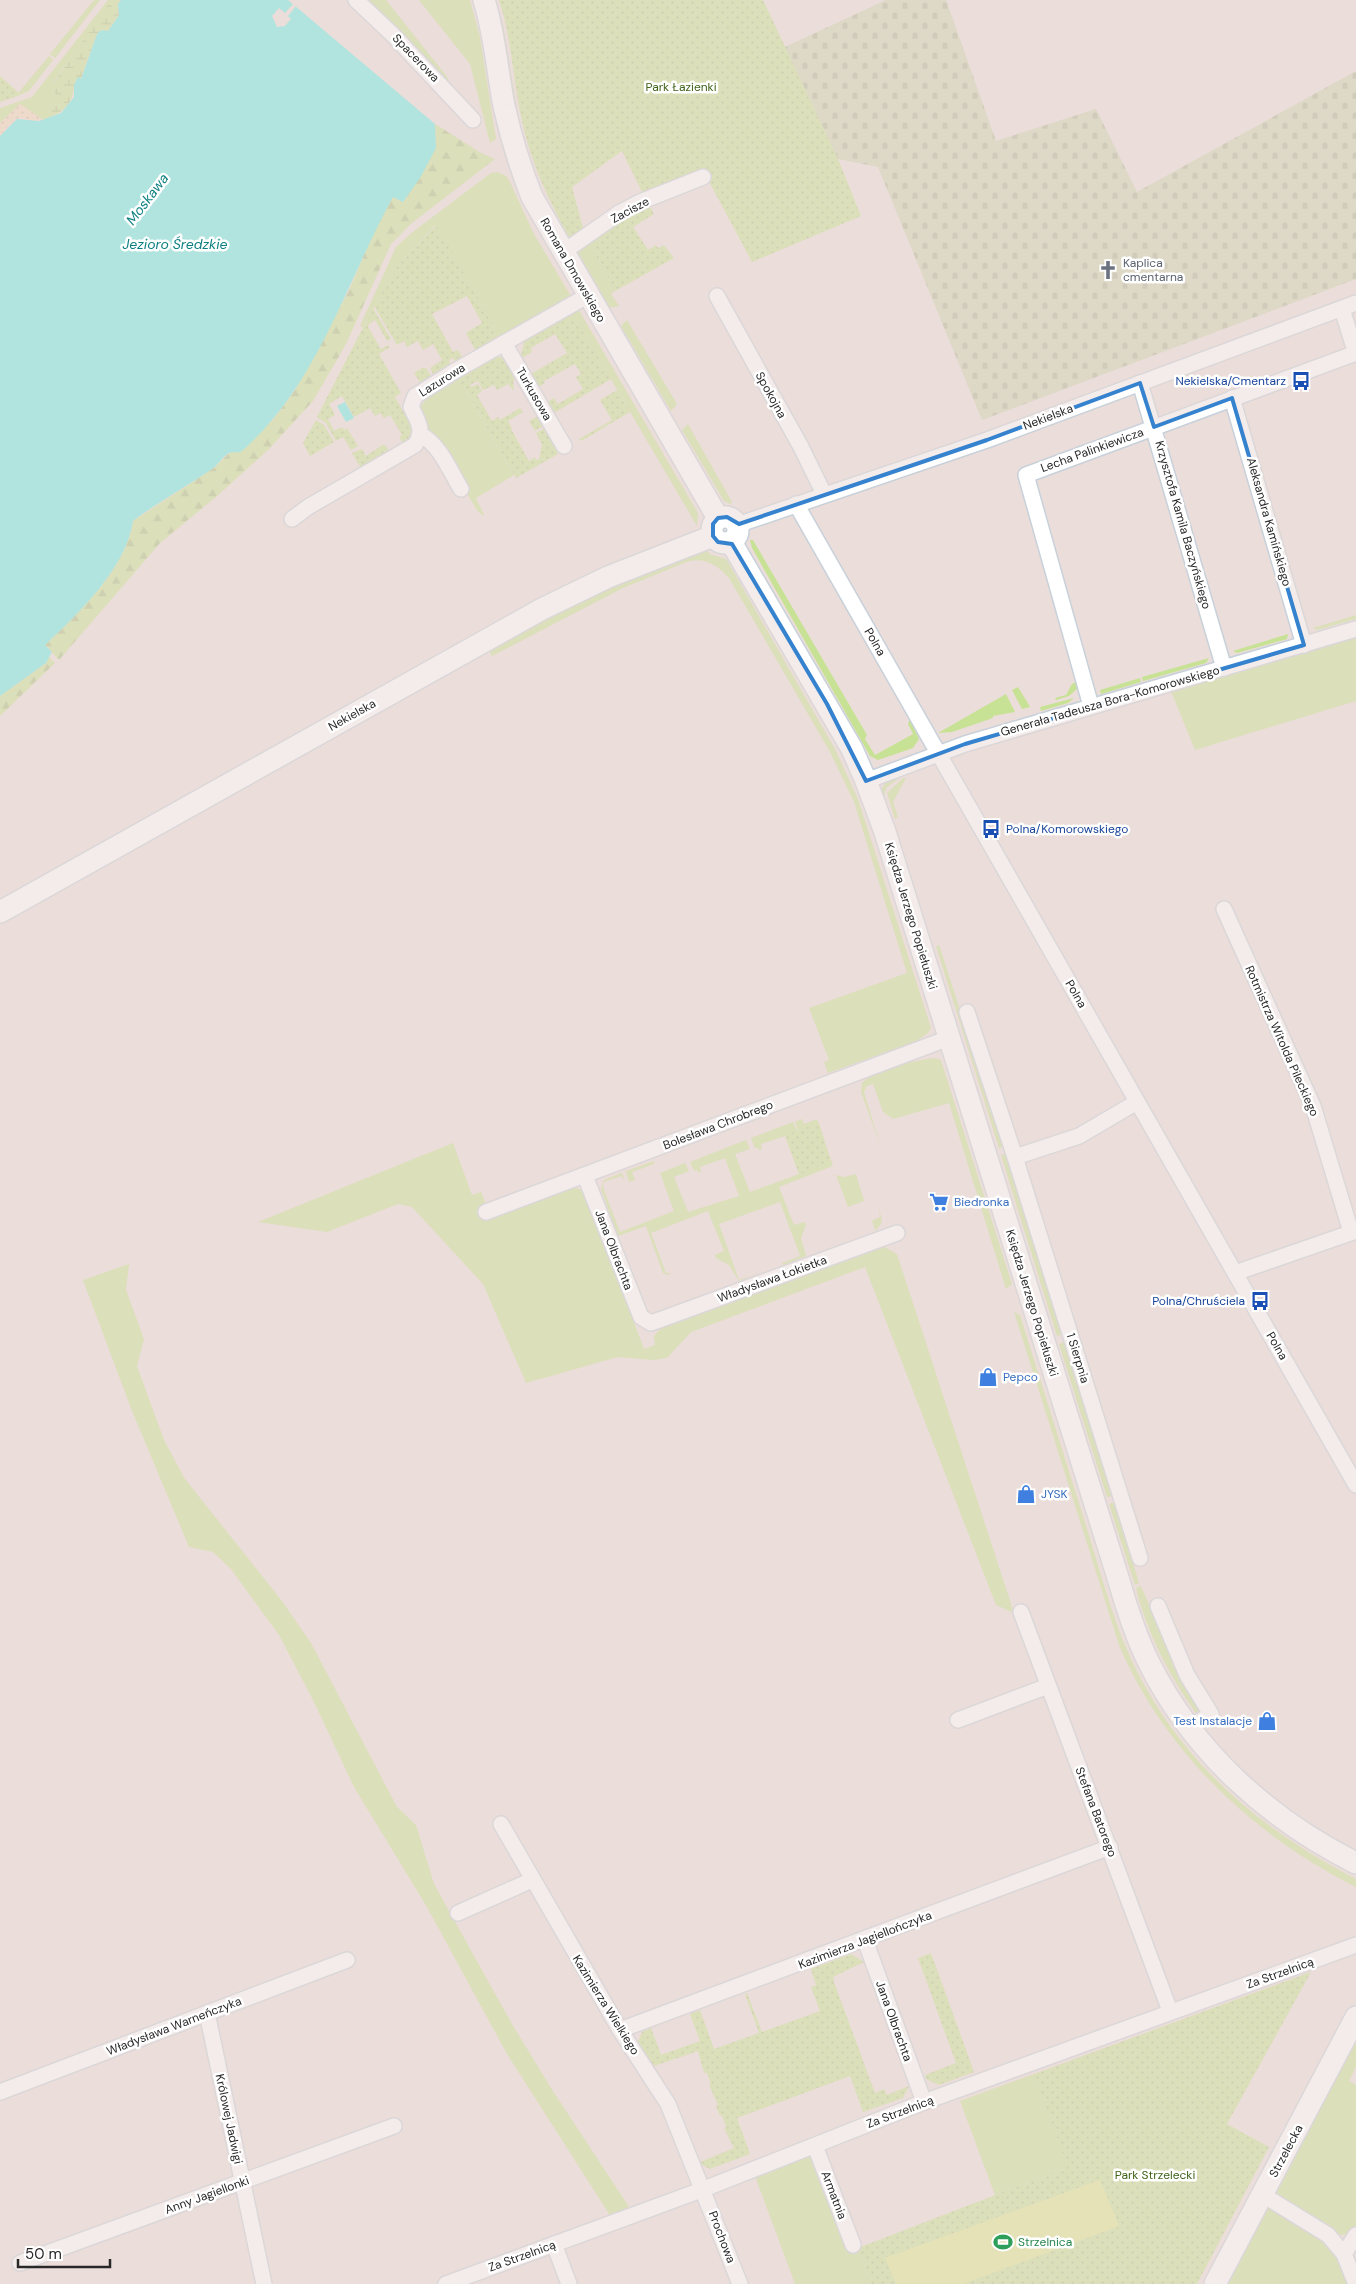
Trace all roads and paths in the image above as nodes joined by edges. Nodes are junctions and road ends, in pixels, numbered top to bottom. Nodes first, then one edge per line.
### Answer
1 (356, 0) edge
2 (484, 0) edge
3 (473, 120) dead end
4 (703, 178) dead end
5 (562, 253) junction
6 (587, 296) junction
7 (716, 296) dead end
8 (1349, 306) edge
9 (504, 343) junction
10 (1356, 354) edge
11 (1140, 383) junction
12 (1232, 398) junction
13 (1154, 427) junction
14 (421, 434) junction
15 (564, 446) dead end
16 (461, 489) dead end
17 (824, 494) junction
18 (796, 504) junction
19 (292, 519) dead end
20 (725, 530) junction
21 (1356, 629) edge
22 (1304, 645) junction
23 (1224, 668) junction
24 (1091, 706) junction
25 (938, 753) junction
26 (866, 781) junction
27 (1224, 909) dead end
28 (0, 912) edge
29 (967, 1012) dead end
30 (949, 1038) junction
31 (1137, 1102) junction
32 (1015, 1157) junction
33 (585, 1176) junction
34 (486, 1212) dead end
35 (1354, 1232) edge
36 (897, 1233) dead end
37 (1235, 1273) junction
38 (647, 1322) joint
39 (1356, 1485) edge
40 (1140, 1558) dead end
41 (1158, 1606) dead end
42 (1021, 1612) dead end
43 (1048, 1686) junction
44 (958, 1720) dead end
45 (1189, 1728) junction
46 (501, 1824) dead end
47 (1110, 1847) junction
48 (1356, 1863) edge
49 (532, 1880) junction
50 (458, 1913) dead end
51 (865, 1940) junction
52 (1356, 1945) edge
53 (347, 1960) dead end
54 (1170, 2012) junction
55 (206, 2013) junction
56 (1356, 2017) edge
57 (620, 2030) junction
58 (0, 2092) edge
59 (924, 2102) junction
60 (394, 2126) dead end
61 (815, 2146) junction
62 (242, 2182) junction
63 (704, 2190) junction
64 (1263, 2195) junction
65 (1356, 2235) edge
66 (554, 2244) junction
67 (852, 2245) dead end
68 (1344, 2254) junction
69 (20, 2264) dead end
70 (1356, 2281) edge
71 (264, 2284) edge
72 (446, 2284) edge
73 (569, 2284) edge
74 (740, 2284) edge
75 (1215, 2284) edge

1 - 3 street, Spacerowa
2 - 5 street, Romana Dmowskiego
4 - 5 street, Zacisze
5 - 6 street, Romana Dmowskiego
6 - 9 street, Lazurowa
6 - 20 street, Romana Dmowskiego
7 - 17 street, Spokojna
8 - 10 street
8 - 11 street, Nekielska
9 - 14 street, Lazurowa
9 - 15 street, Turkusowa
10 - 12 street, Lecha Palinkiewicza
11 - 13 street, Krzysztofa Kamila Baczyńskiego
11 - 17 street, Nekielska
12 - 13 street, Lecha Palinkiewicza
12 - 22 street, Aleksandra Kamińskiego
13 - 23 street, Krzysztofa Kamila Baczyńskiego
13 - 24 street, Lecha Palinkiewicza
14 - 16 street
14 - 19 street
17 - 18 street, Nekielska
18 - 20 street, Nekielska
18 - 25 street, Polna
20 - 26 street, Księdza Jerzego Popiełuszki
20 - 28 street, Nekielska
21 - 22 street, Generała Tadeusza Bora-Komorowskiego
22 - 23 street, Generała Tadeusza Bora-Komorowskiego
23 - 24 street, Generała Tadeusza Bora-Komorowskiego
24 - 25 street, Generała Tadeusza Bora-Komorowskiego
25 - 26 street, Generała Tadeusza Bora-Komorowskiego
25 - 31 street, Polna
26 - 30 street, Księdza Jerzego Popiełuszki
27 - 35 street, Rotmistrza Witolda Pileckiego
29 - 32 street, 1 Sierpnia
30 - 33 street, Bolesława Chrobrego
30 - 45 street, Księdza Jerzego Popiełuszki
31 - 32 street
31 - 37 street, Polna
32 - 40 street, 1 Sierpnia
33 - 34 street, Bolesława Chrobrego
33 - 38 street, Jana Olbrachta
35 - 37 street
36 - 38 street, Władysława Łokietka
37 - 39 street, Polna
41 - 45 street
42 - 43 street, Stefana Batorego
43 - 44 street
43 - 47 street, Stefana Batorego
45 - 48 street, Księdza Jerzego Popiełuszki
46 - 49 street, Kazimierza Wielkiego
47 - 51 street, Kazimierza Jagiellończyka
47 - 54 street, Stefana Batorego
49 - 50 street
49 - 57 street, Kazimierza Wielkiego
51 - 57 street, Kazimierza Jagiellończyka
51 - 59 street, Jana Olbrachta
52 - 54 street, Za Strzelnicą
53 - 55 street, Władysława Warneńczyka
54 - 59 street, Za Strzelnicą
55 - 58 street, Władysława Warneńczyka
55 - 62 street, Królowej Jadwigi
56 - 64 street, Strzelecka
57 - 63 street, Kazimierza Wielkiego
59 - 61 street, Za Strzelnicą
60 - 62 street, Anny Jagiellonki
61 - 63 street, Za Strzelnicą
61 - 67 street, Armatnia
62 - 69 street, Anny Jagiellonki
62 - 71 street, Królowej Jadwigi
63 - 66 street, Za Strzelnicą
63 - 74 street, Prochowa
64 - 68 street
64 - 75 street, Strzelecka
65 - 68 street
66 - 72 street, Za Strzelnicą
66 - 73 street
68 - 70 street

